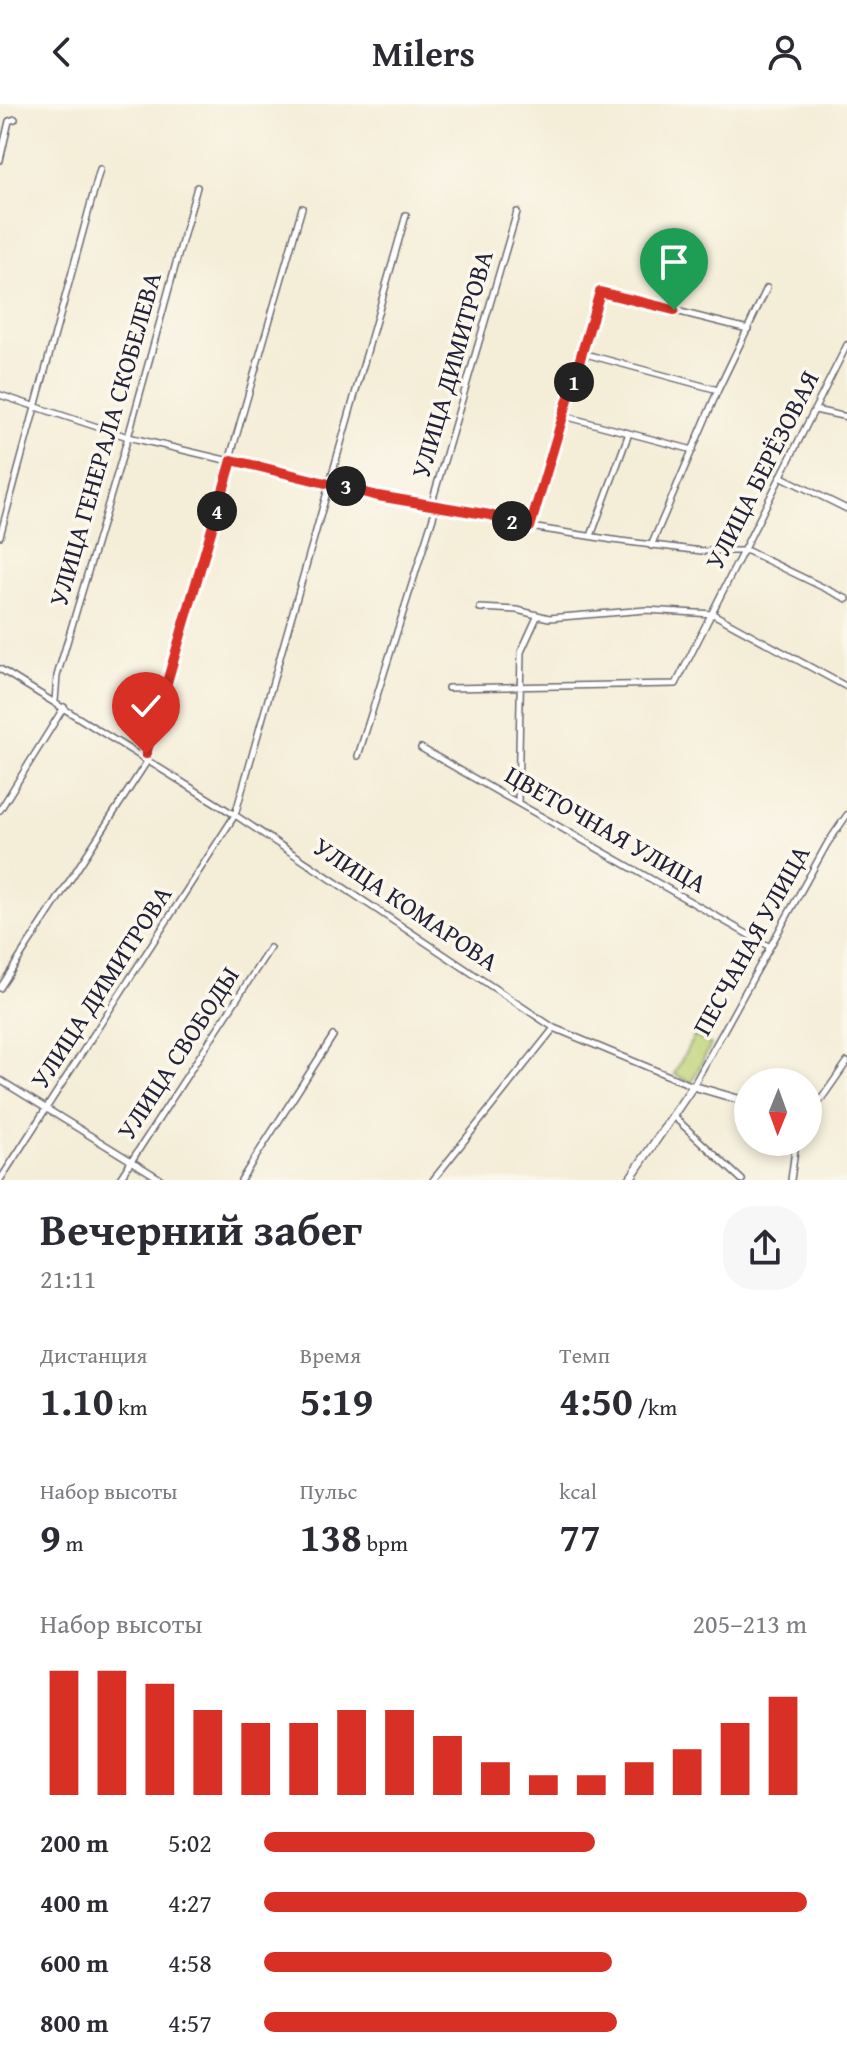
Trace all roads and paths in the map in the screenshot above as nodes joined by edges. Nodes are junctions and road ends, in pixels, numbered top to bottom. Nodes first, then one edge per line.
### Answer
1 (15, 119) dead end
2 (0, 160) edge
3 (100, 169) dead end
4 (197, 187) dead end
5 (302, 208) dead end
6 (517, 212) dead end
7 (406, 215) dead end
8 (767, 288) dead end
9 (748, 329) junction
10 (847, 345) edge
11 (582, 353) junction
12 (718, 390) junction
13 (0, 395) edge
14 (37, 408) junction
15 (815, 410) junction
16 (564, 416) junction
17 (847, 417) edge
18 (629, 433) junction
19 (128, 437) junction
20 (693, 450) junction
21 (232, 460) junction
22 (780, 476) junction
23 (330, 482) junction
24 (432, 502) junction
25 (847, 509) edge
26 (530, 527) junction
27 (0, 536) edge
28 (591, 536) junction
29 (651, 546) junction
30 (743, 551) junction
31 (847, 599) edge
32 (480, 608) dead end
33 (713, 614) junction
34 (537, 617) junction
35 (0, 669) edge
36 (847, 687) edge
37 (448, 688) dead end
38 (520, 689) junction
39 (55, 702) junction
40 (64, 707) junction
41 (421, 748) dead end
42 (358, 756) dead end
43 (148, 760) junction
44 (518, 802) junction
45 (0, 810) edge
46 (235, 815) junction
47 (847, 815) edge
48 (770, 947) junction
49 (270, 948) dead end
50 (0, 988) edge
51 (554, 1028) junction
52 (333, 1036) dead end
53 (847, 1062) edge
54 (0, 1080) edge
55 (693, 1086) junction
56 (734, 1098) edge
57 (822, 1098) edge
58 (47, 1107) junction
59 (673, 1116) junction
60 (794, 1156) edge
61 (131, 1161) junction
62 (0, 1180) edge
63 (119, 1180) edge
64 (162, 1180) edge
65 (241, 1180) edge
66 (433, 1180) edge
67 (629, 1180) edge
68 (742, 1180) edge
69 (791, 1180) edge

1 - 2 street
3 - 14 street
4 - 19 street, УЛИЦА ГЕНЕРАЛА СКОБЕЛЕВА
5 - 21 street
6 - 24 street, УЛИЦА ДИМИТРОВА
7 - 23 street, УЛИЦА ДИМИТРОВА
8 - 9 street
9 - 11 street
9 - 12 street
10 - 15 street, УЛИЦА БЕРЁЗОВАЯ
11 - 12 street
11 - 16 street
12 - 20 street
13 - 14 street
14 - 19 street
14 - 27 street
15 - 17 street
15 - 22 street, УЛИЦА БЕРЁЗОВАЯ
16 - 18 street
16 - 26 street
18 - 20 street
18 - 28 street
19 - 21 street
19 - 39 street, УЛИЦА ГЕНЕРАЛА СКОБЕЛЕВА
20 - 29 street
21 - 23 street
21 - 43 street
22 - 25 street
22 - 30 street, УЛИЦА БЕРЁЗОВАЯ
23 - 24 street
23 - 46 street, УЛИЦА ДИМИТРОВА
24 - 26 street
24 - 42 street, УЛИЦА ДИМИТРОВА
26 - 28 street
28 - 29 street
29 - 30 street
30 - 31 street
30 - 33 street, УЛИЦА БЕРЁЗОВАЯ
32 - 34 street
33 - 34 street
33 - 36 street
33 - 38 street, УЛИЦА БЕРЁЗОВАЯ
34 - 38 street
35 - 39 street, УЛИЦА КОМАРОВА
37 - 38 street
38 - 44 street
39 - 40 street, УЛИЦА КОМАРОВА
40 - 43 street, УЛИЦА КОМАРОВА
40 - 45 street
41 - 44 street, ЦВЕТОЧНАЯ УЛИЦА
43 - 46 street, УЛИЦА КОМАРОВА
43 - 50 street
44 - 48 street, ЦВЕТОЧНАЯ УЛИЦА
46 - 51 street, УЛИЦА КОМАРОВА
46 - 58 street, УЛИЦА ДИМИТРОВА
47 - 48 street, ПЕСЧАНАЯ УЛИЦА
48 - 55 street, ПЕСЧАНАЯ УЛИЦА
49 - 61 street, УЛИЦА СВОБОДЫ
51 - 55 street, УЛИЦА КОМАРОВА
51 - 66 street
52 - 65 street
53 - 57 street
54 - 58 street
55 - 56 street
55 - 59 street
58 - 61 street
58 - 62 street, УЛИЦА ДИМИТРОВА
59 - 67 street
59 - 68 street
60 - 69 street
61 - 63 street, УЛИЦА СВОБОДЫ
61 - 64 street

